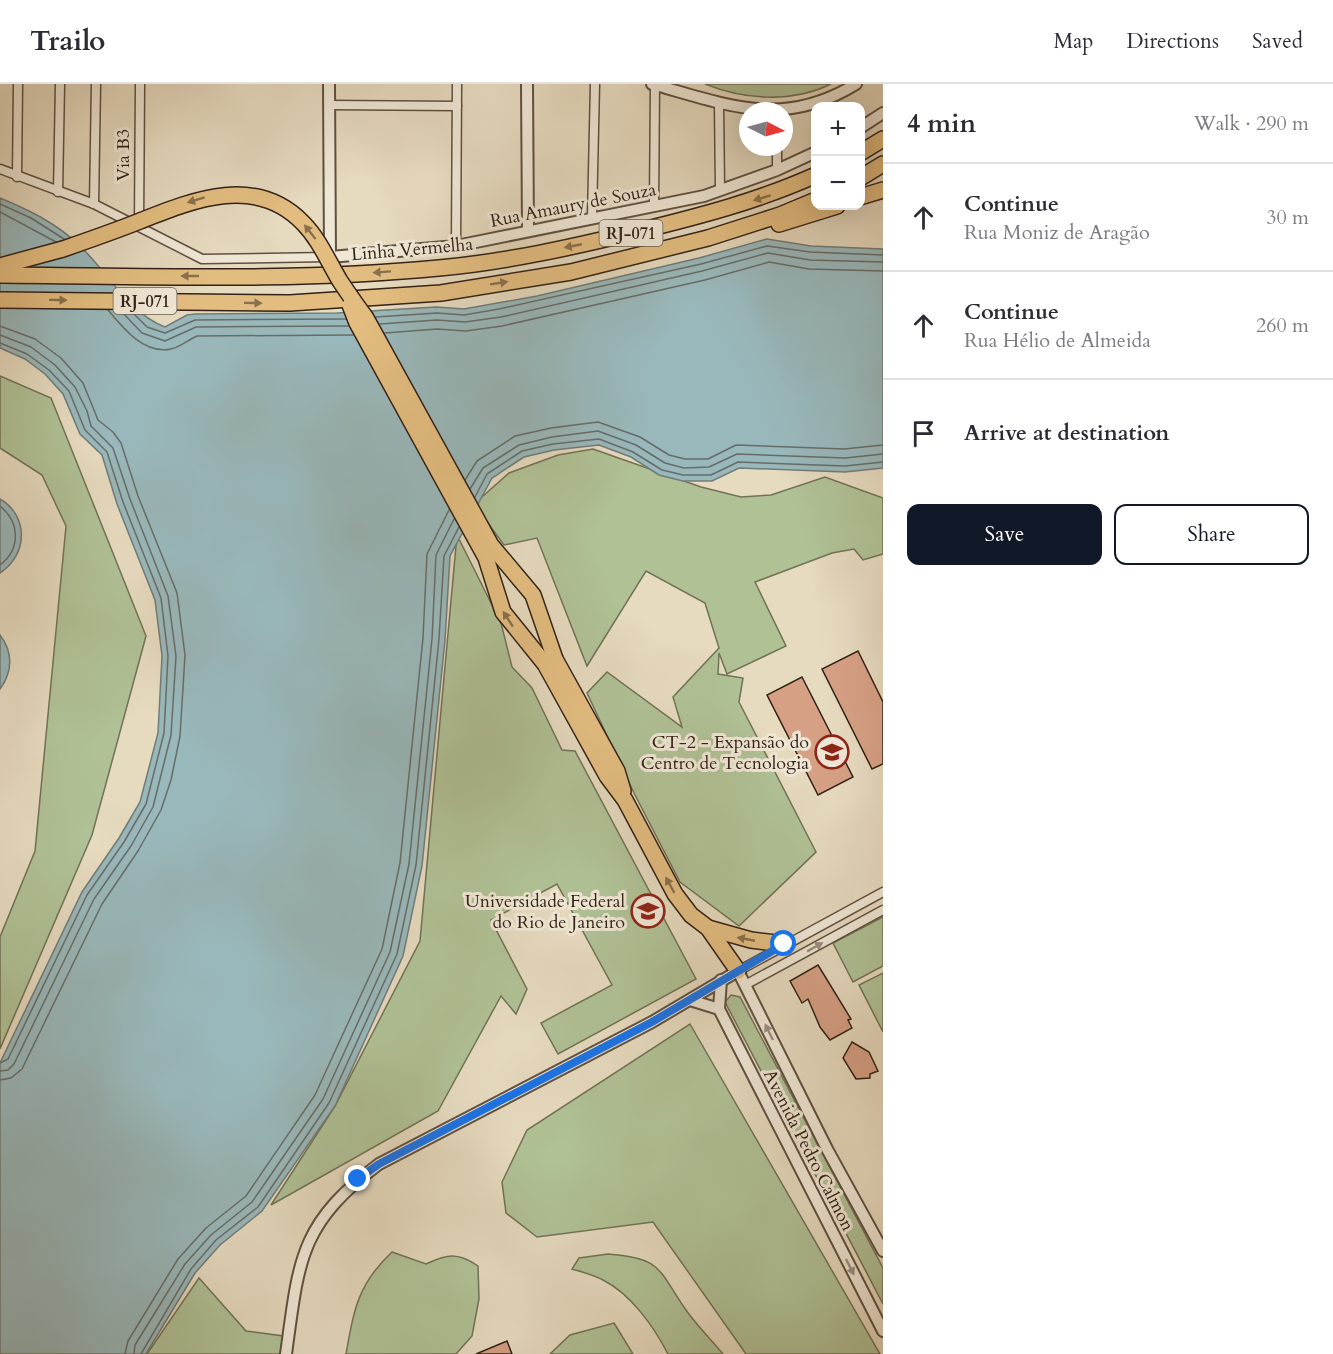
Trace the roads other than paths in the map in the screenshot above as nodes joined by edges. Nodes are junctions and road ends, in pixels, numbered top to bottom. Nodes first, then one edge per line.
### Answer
1 (18, 84) edge
2 (60, 84) edge
3 (96, 84) edge
4 (140, 84) edge
5 (329, 84) edge
6 (457, 84) edge
7 (527, 84) edge
8 (595, 84) edge
9 (654, 84) edge
10 (856, 84) edge
11 (719, 104) junction
12 (329, 105) junction
13 (457, 106) junction
14 (739, 106) edge
15 (793, 109) edge
16 (883, 113) edge
17 (865, 125) edge
18 (883, 140) edge
19 (865, 151) edge
20 (811, 154) edge
21 (777, 156) edge
22 (883, 164) edge
23 (0, 170) edge
24 (777, 170) junction
25 (865, 175) edge
26 (17, 177) junction
27 (811, 177) edge
28 (883, 190) edge
29 (58, 192) junction
30 (720, 192) junction
31 (865, 196) edge
32 (811, 202) edge
33 (94, 204) junction
34 (654, 205) junction
35 (825, 210) edge
36 (592, 217) junction
37 (139, 226) junction
38 (528, 231) junction
39 (708, 238) junction
40 (456, 246) junction
41 (330, 257) junction
42 (0, 266) edge
43 (0, 274) edge
44 (340, 282) junction
45 (0, 300) edge
46 (578, 712) junction
47 (883, 892) edge
48 (883, 910) edge
49 (708, 928) junction
50 (784, 944) junction
51 (738, 971) junction
52 (721, 980) junction
53 (745, 985) junction
54 (690, 1000) junction
55 (719, 1009) junction
56 (883, 1251) edge
57 (883, 1331) edge
58 (286, 1354) edge

1 - 26 street
2 - 29 street
3 - 33 street
4 - 37 street, Via B3
5 - 12 street
6 - 13 street
7 - 38 street
8 - 36 street
9 - 11 street
9 - 34 street
10 - 15 street
11 - 14 street
11 - 30 street
12 - 13 street
12 - 41 street
13 - 40 street
16 - 17 street
18 - 19 highway
20 - 24 street, Rua Amaury de Souza
21 - 24 street
22 - 25 highway
23 - 26 street
24 - 30 street, Rua Amaury de Souza
26 - 29 street
27 -> 43 highway, Linha Vermelha / RJ-071
28 - 31 highway
29 - 33 street
30 - 34 street, Rua Amaury de Souza
32 - 39 highway, RJ-071
33 - 37 street
34 - 36 street, Rua Amaury de Souza
35 - 39 highway
36 - 38 street, Rua Amaury de Souza
37 - 41 street
38 - 40 street, Rua Amaury de Souza
45 -> 39 highway, RJ-071
40 - 41 street, Rua Amaury de Souza
44 -> 42 highway, bridge
44 - 46 highway, bridge
46 -> 44 highway, bridge
49 -> 46 highway
47 - 50 street
53 -> 48 street
50 -> 49 highway
49 - 51 highway
50 - 51 street
51 - 52 street
51 - 53 street, Avenida Pedro Calmon
52 - 54 street
52 - 55 street
56 -> 53 street, Avenida Pedro Calmon
54 - 55 street
54 - 58 street
55 -> 57 street, Avenida Pedro Calmon

